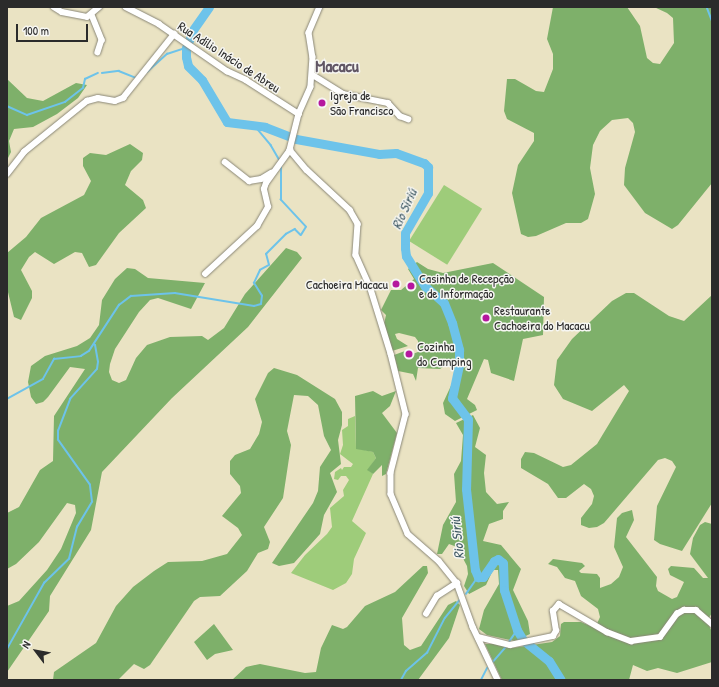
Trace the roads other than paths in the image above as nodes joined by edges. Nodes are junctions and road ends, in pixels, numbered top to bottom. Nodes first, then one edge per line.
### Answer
1 (54, 7) edge
2 (99, 7) edge
3 (126, 7) edge
4 (320, 7) edge
5 (92, 15) junction
6 (174, 34) junction
7 (98, 52) dead end
8 (313, 75) junction
9 (299, 114) junction
10 (408, 119) dead end
11 (290, 150) junction
12 (225, 162) dead end
13 (272, 173) junction
14 (7, 174) edge
15 (205, 274) dead end
16 (456, 583) junction
17 (426, 614) dead end
18 (712, 624) edge
19 (478, 638) junction
20 (498, 680) edge

1 - 5 street
2 - 5 street
3 - 6 street, Rua Adílio Inácio de Abreu
4 - 8 street
5 - 7 street
6 - 9 street, Rua Adílio Inácio de Abreu
6 - 14 street
8 - 9 street
8 - 10 street
9 - 11 street
11 - 13 street
11 - 16 street
12 - 13 street
13 - 15 street
16 - 17 street
16 - 19 street
18 - 19 street
19 - 20 street

